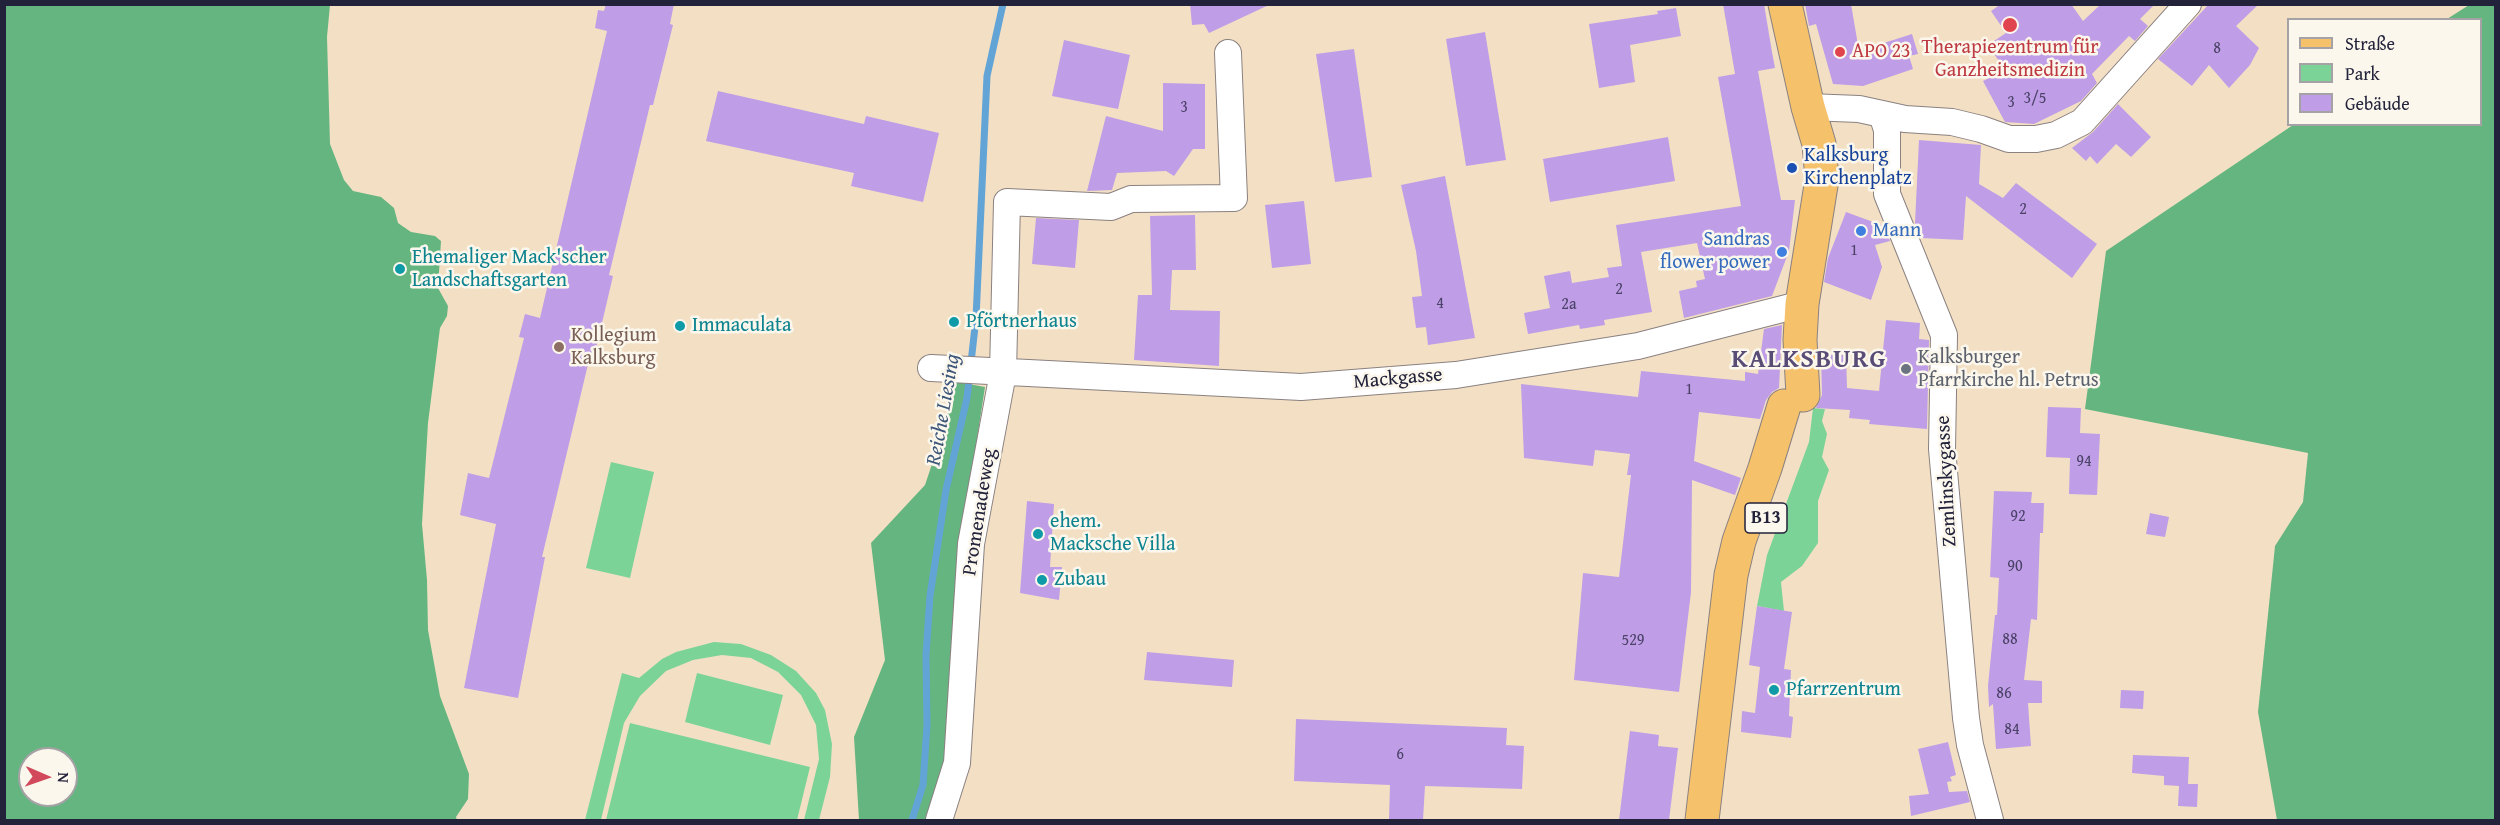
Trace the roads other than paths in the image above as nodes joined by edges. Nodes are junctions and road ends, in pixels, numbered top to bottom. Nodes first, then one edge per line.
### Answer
1 (1785, 4) edge
2 (2188, 4) edge
3 (1228, 53) dead end
4 (1808, 107) junction
5 (1882, 114) junction
6 (1802, 304) junction
7 (942, 368) dead end
8 (995, 373) junction
9 (939, 820) edge
10 (1702, 820) edge
11 (1990, 820) edge

1 - 4 main road, B13
2 - 5 street
3 - 8 street, Promenadeweg
4 - 5 street
4 - 6 main road, B13
5 - 11 street, Zemlinskygasse
6 - 8 street, Mackgasse
6 - 10 main road, B13
7 - 8 street, Mackgasse
8 - 9 street, Promenadeweg

